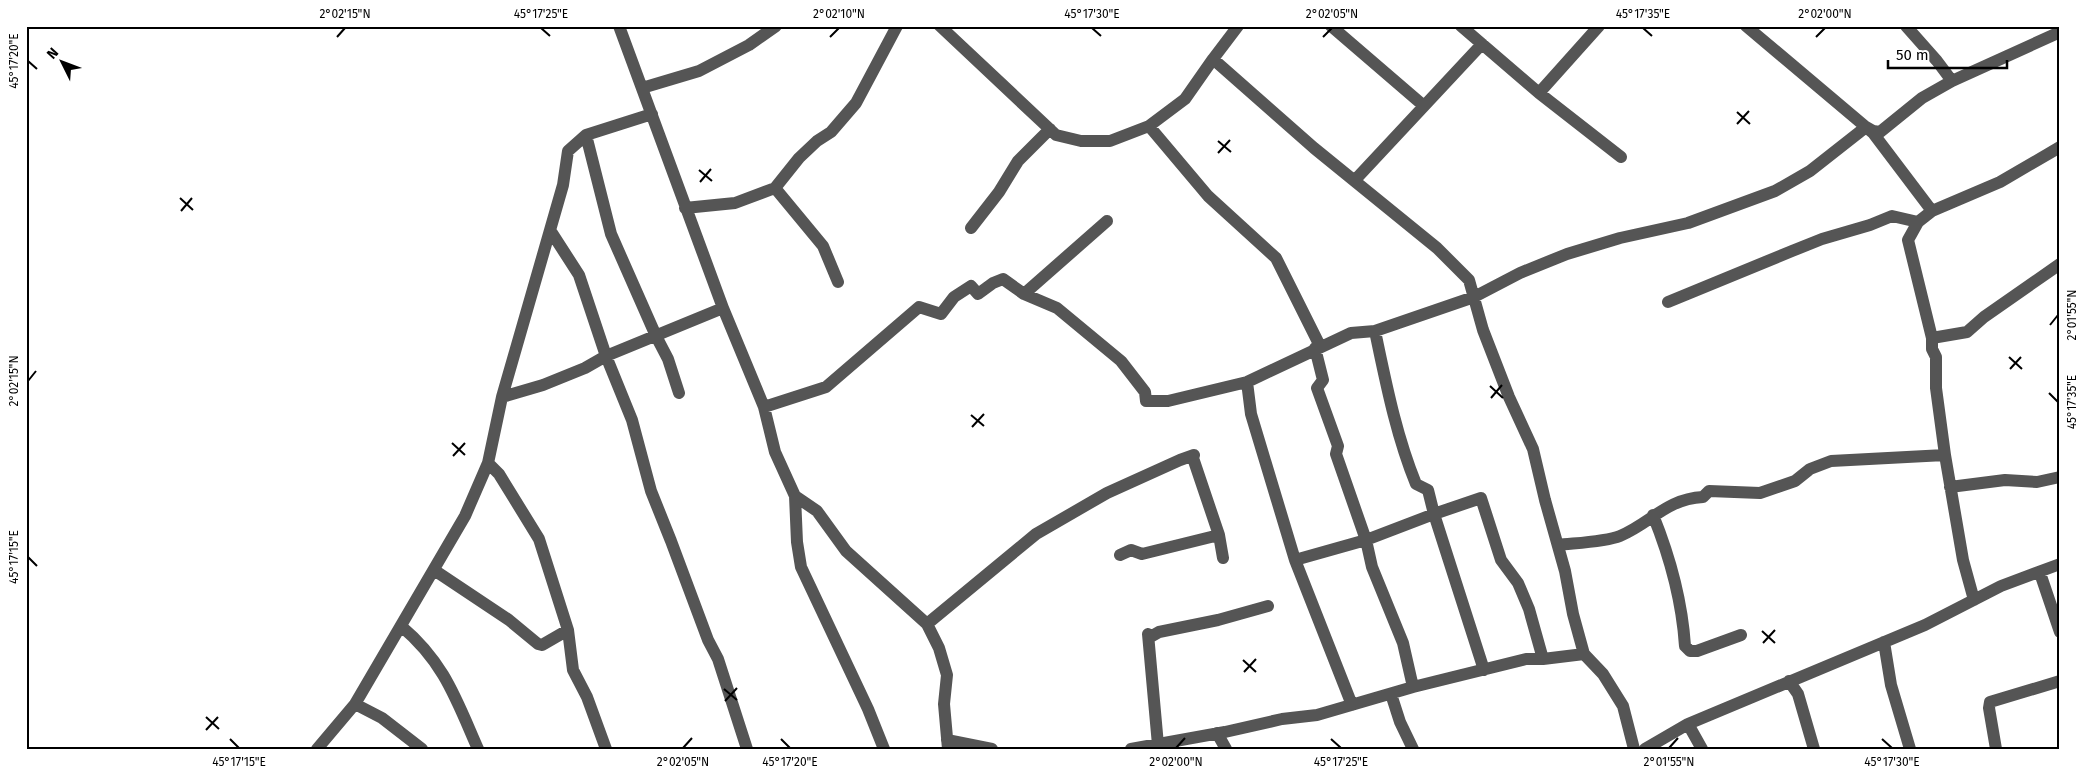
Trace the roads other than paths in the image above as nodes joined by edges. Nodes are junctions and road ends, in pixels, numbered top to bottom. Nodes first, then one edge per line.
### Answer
1 (619, 26) edge
2 (776, 26) edge
3 (897, 26) edge
4 (940, 26) edge
5 (1238, 26) edge
6 (1331, 26) edge
7 (1461, 26) edge
8 (1599, 26) edge
9 (1746, 26) edge
10 (1906, 26) edge
11 (2060, 32) edge
12 (1482, 44) junction
13 (1213, 60) junction
14 (1952, 81) junction
15 (642, 88) junction
16 (1539, 93) junction
17 (1424, 106) junction
18 (652, 114) junction
19 (1149, 126) junction
20 (1866, 127) junction
21 (1050, 129) junction
22 (586, 136) junction
23 (2060, 147) edge
24 (1621, 157) dead end
25 (1355, 180) junction
26 (775, 188) junction
27 (685, 208) junction
28 (1932, 211) junction
29 (1107, 221) dead end
30 (1918, 222) junction
31 (971, 228) dead end
32 (550, 230) junction
33 (2060, 264) edge
34 (838, 282) dead end
35 (1024, 294) junction
36 (1474, 296) junction
37 (1668, 302) dead end
38 (723, 308) junction
39 (1375, 331) junction
40 (656, 336) junction
41 (1932, 338) junction
42 (1318, 347) junction
43 (606, 356) junction
44 (1247, 382) junction
45 (679, 393) dead end
46 (502, 397) junction
47 (764, 406) junction
48 (1945, 455) junction
49 (488, 463) junction
50 (2060, 478) edge
51 (1950, 486) junction
52 (795, 496) junction
53 (1434, 514) junction
54 (1653, 515) junction
55 (1219, 535) junction
56 (1366, 540) junction
57 (1558, 545) junction
58 (1120, 555) dead end
59 (1223, 558) dead end
60 (1295, 560) junction
61 (2060, 564) edge
62 (434, 570) junction
63 (2040, 573) junction
64 (1974, 600) junction
65 (1268, 606) dead end
66 (927, 624) junction
67 (401, 626) junction
68 (568, 630) junction
69 (2060, 632) edge
70 (1741, 635) dead end
71 (1884, 642) junction
72 (1584, 654) junction
73 (1543, 660) junction
74 (1484, 670) junction
75 (1789, 681) junction
76 (2060, 681) edge
77 (1413, 687) junction
78 (1391, 694) junction
79 (355, 704) junction
80 (1352, 705) junction
81 (1688, 724) junction
82 (1217, 733) junction
83 (947, 744) edge
84 (1158, 745) junction
85 (320, 747) edge
86 (422, 749) edge
87 (478, 749) edge
88 (606, 749) edge
89 (747, 749) edge
90 (884, 749) edge
91 (992, 749) edge
92 (1131, 749) edge
93 (1226, 749) edge
94 (1413, 749) edge
95 (1634, 749) edge
96 (1645, 749) edge
97 (1702, 749) edge
98 (1814, 749) edge
99 (1910, 749) edge
100 (1996, 749) edge

1 - 15 street
2 - 15 street
3 - 26 street
4 - 21 street
5 - 13 street
6 - 17 street
7 - 12 street
8 - 16 street
9 - 20 street
10 - 14 street
11 - 14 street
12 - 16 street
12 - 17 street
13 - 19 street
13 - 25 street
14 - 20 street
15 - 18 street
16 - 24 street
17 - 25 street
18 - 22 street
18 - 27 street
19 - 21 street
19 - 42 street
20 - 28 street
20 - 36 street
21 - 31 street
22 - 32 street
22 - 40 street
23 - 28 street
25 - 36 street
26 - 27 street
26 - 34 street
27 - 38 street
28 - 30 street
29 - 35 street
30 - 37 street
30 - 41 street
32 - 43 street
32 - 46 street
33 - 41 street
35 - 44 street
35 - 47 street
36 - 39 street
36 - 57 street
38 - 40 street
38 - 47 street
39 - 42 street
39 - 53 street
40 - 43 street
40 - 45 street
41 - 48 street
42 - 44 street
42 - 56 street
43 - 46 street
43 - 89 street
44 - 60 street
46 - 49 street
47 - 52 street
48 - 51 street
48 - 54 street
49 - 62 street
49 - 68 street
50 - 51 street
51 - 64 street
52 - 66 street
52 - 90 street
53 - 56 street
53 - 73 street
53 - 74 street
54 - 57 street
54 - 70 street
55 - 58 street
55 - 59 street
55 - 66 street
56 - 60 street
56 - 77 street
57 - 72 street
60 - 80 street
61 - 63 street
62 - 67 street
62 - 68 street
63 - 64 street
63 - 69 street
64 - 71 street
65 - 84 street
66 - 83 street
67 - 79 street
67 - 87 street
68 - 88 street
71 - 75 street
71 - 99 street
72 - 73 street
72 - 95 street
73 - 74 street
74 - 77 street
75 - 81 street
75 - 98 street
76 - 100 street
77 - 78 street
78 - 80 street
78 - 94 street
79 - 85 street
79 - 86 street
80 - 82 street
81 - 96 street
81 - 97 street
82 - 84 street
82 - 93 street
83 - 91 street
84 - 92 street

